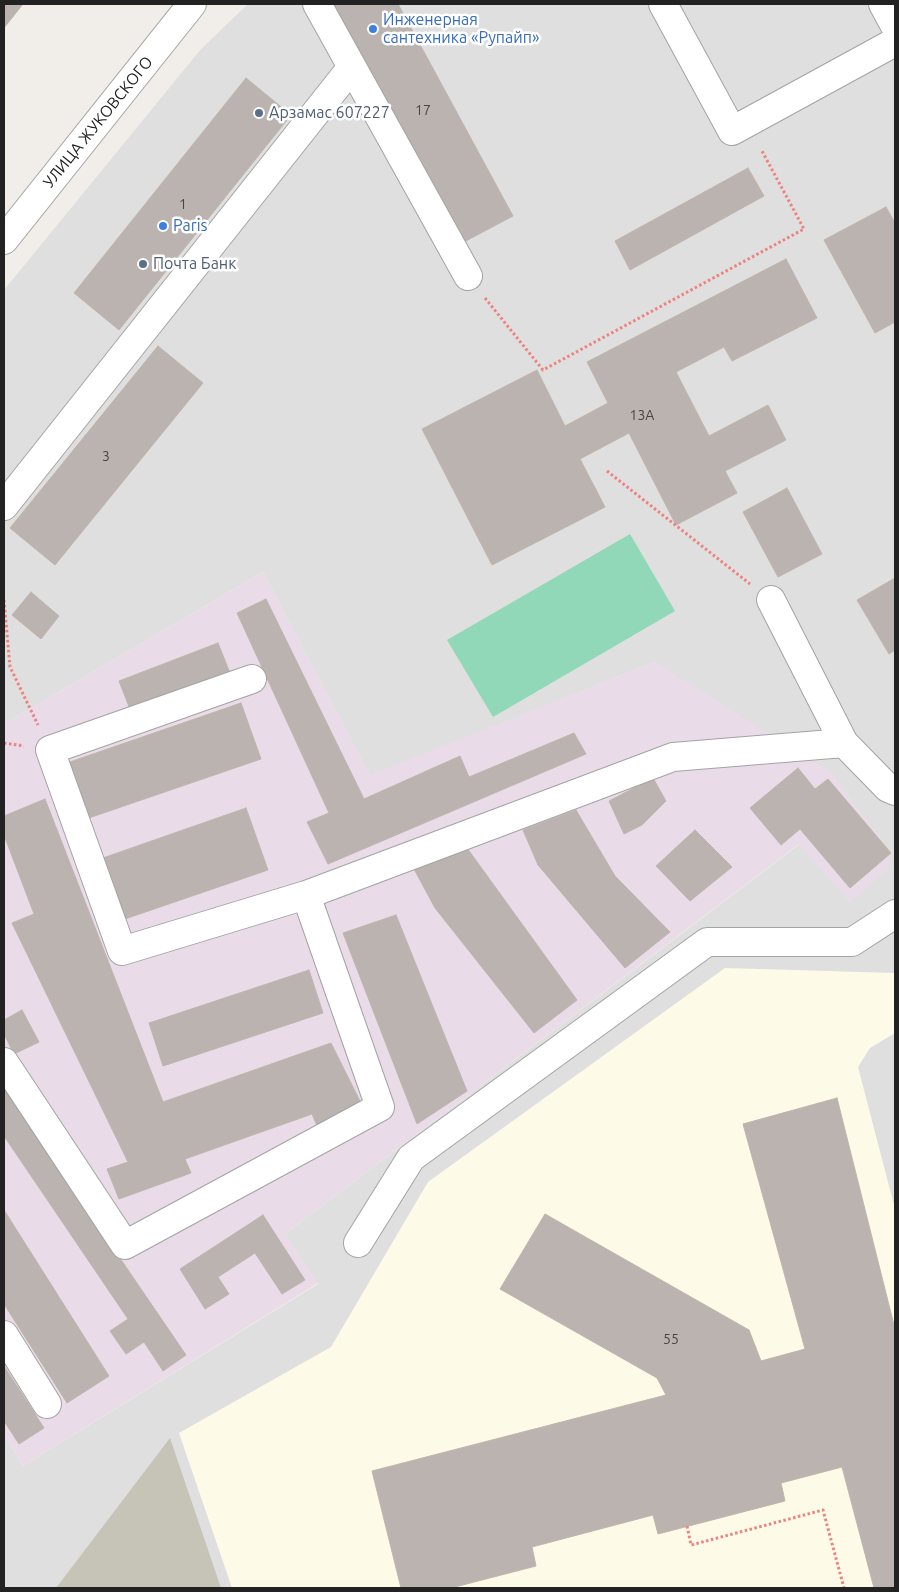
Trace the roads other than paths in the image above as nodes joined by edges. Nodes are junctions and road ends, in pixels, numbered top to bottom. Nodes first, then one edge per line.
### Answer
1 (192, 4) edge
2 (317, 4) edge
3 (662, 4) edge
4 (883, 4) edge
5 (895, 26) edge
6 (895, 42) edge
7 (352, 67) junction
8 (4, 240) edge
9 (468, 276) road end
10 (4, 506) edge
11 (771, 600) road end
12 (252, 679) dead end
13 (844, 743) junction
14 (895, 791) edge
15 (306, 895) junction
16 (895, 914) edge
17 (4, 1062) edge
18 (358, 1243) dead end
19 (4, 1335) edge
20 (47, 1404) dead end

1 - 8 street, УЛИЦА ЖУКОВСКОГО
2 - 7 street
3 - 6 street
4 - 5 street
7 - 9 street
7 - 10 street
11 - 13 street
12 - 15 street
13 - 14 street
13 - 15 street
15 - 17 street
16 - 18 street
19 - 20 street

